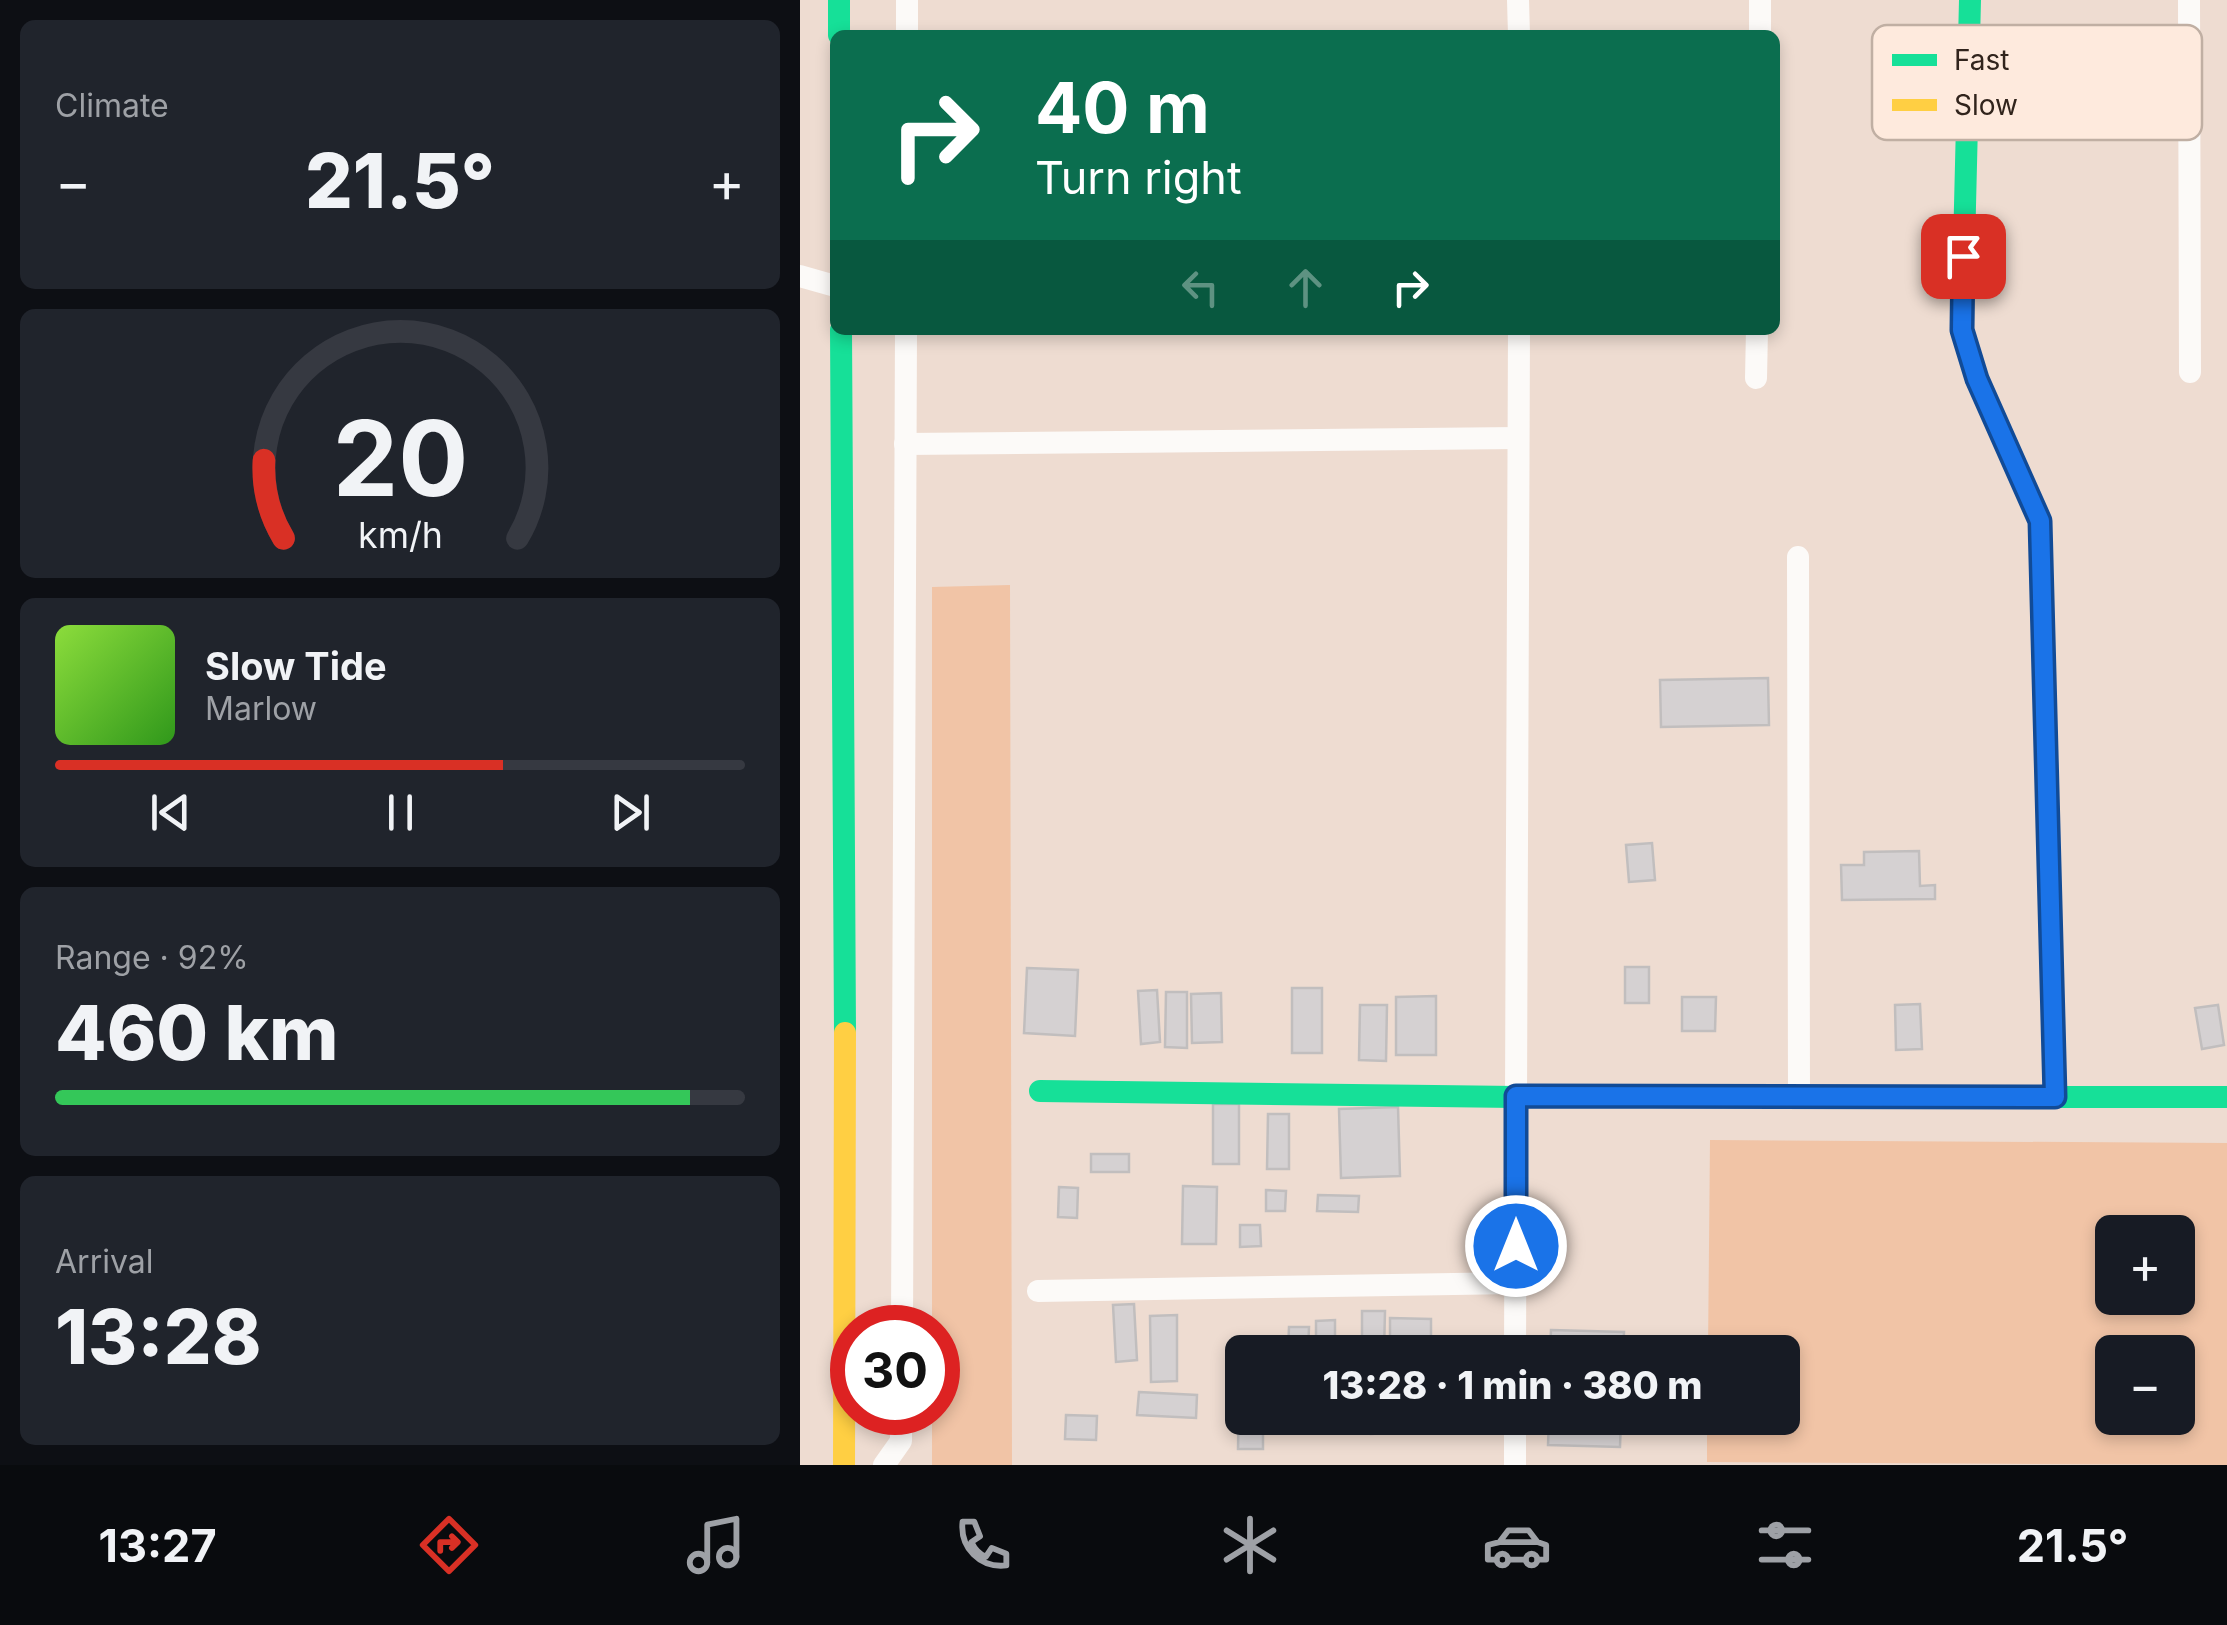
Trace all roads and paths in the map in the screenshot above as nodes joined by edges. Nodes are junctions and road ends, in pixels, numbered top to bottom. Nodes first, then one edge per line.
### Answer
1 (839, 0) edge
2 (907, 0) edge
3 (1518, 0) edge
4 (1760, 0) edge
5 (1970, 0) edge
6 (2189, 0) edge
7 (1969, 25) edge
8 (2189, 25) edge
9 (839, 30) edge
10 (907, 30) edge
11 (1519, 30) edge
12 (1760, 30) edge
13 (1967, 140) edge
14 (2189, 140) edge
15 (800, 276) edge
16 (830, 285) edge
17 (841, 335) edge
18 (906, 335) edge
19 (1519, 335) edge
20 (1757, 335) edge
21 (2190, 372) dead end
22 (1756, 378) dead end
23 (1518, 438) junction
24 (906, 444) junction
25 (1798, 557) dead end
26 (1040, 1091) dead end
27 (1516, 1096) junction
28 (1799, 1096) junction
29 (2055, 1097) junction
30 (2227, 1097) edge
31 (1516, 1283) junction
32 (1038, 1291) dead end
33 (902, 1305) edge
34 (1515, 1335) edge
35 (901, 1435) edge
36 (1515, 1435) edge
37 (844, 1465) edge
38 (884, 1465) edge
39 (1515, 1465) edge

1 - 9 street
2 - 10 street
3 - 11 street
4 - 12 street
5 - 7 street
6 - 8 street
13 - 29 street
14 - 21 street
15 - 16 street
17 - 37 street
18 - 24 street
19 - 23 street
20 - 22 street
23 - 24 street
23 - 27 street
24 - 33 street
25 - 28 street
26 - 27 street
27 - 28 street
27 - 31 street
28 - 29 street
29 - 30 street
31 - 32 street
31 - 34 street
35 - 38 street
36 - 39 street

